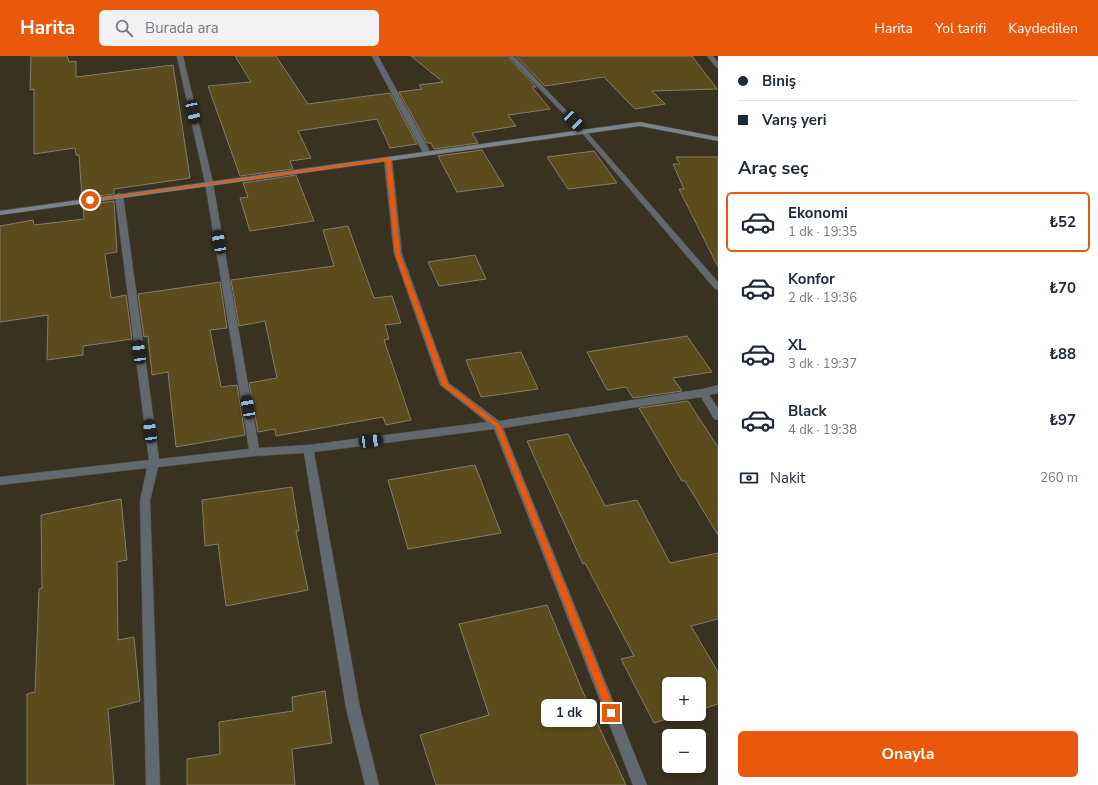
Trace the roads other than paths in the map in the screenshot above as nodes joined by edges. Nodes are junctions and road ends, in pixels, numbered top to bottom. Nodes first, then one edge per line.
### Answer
1 (180, 56) edge
2 (375, 56) edge
3 (511, 56) edge
4 (710, 56) edge
5 (718, 66) edge
6 (584, 132) junction
7 (718, 139) edge
8 (426, 153) junction
9 (388, 160) junction
10 (209, 183) junction
11 (119, 195) junction
12 (0, 213) edge
13 (718, 287) edge
14 (718, 389) edge
15 (703, 392) junction
16 (718, 416) edge
17 (497, 425) junction
18 (308, 449) junction
19 (255, 452) junction
20 (154, 462) junction
21 (0, 481) edge
22 (153, 785) edge
23 (372, 785) edge
24 (640, 785) edge

1 - 10 street
2 - 8 street
3 - 6 street
4 - 5 street
6 - 7 street
6 - 8 street
6 - 13 street
8 - 9 street
9 - 10 street
9 - 17 street
10 - 11 street
10 - 19 street
11 - 12 street
11 - 20 street
14 - 15 street
15 - 16 street
15 - 17 street
17 - 18 street
17 - 24 street
18 - 19 street
18 - 23 street
19 - 20 street
20 - 21 street
20 - 22 street

